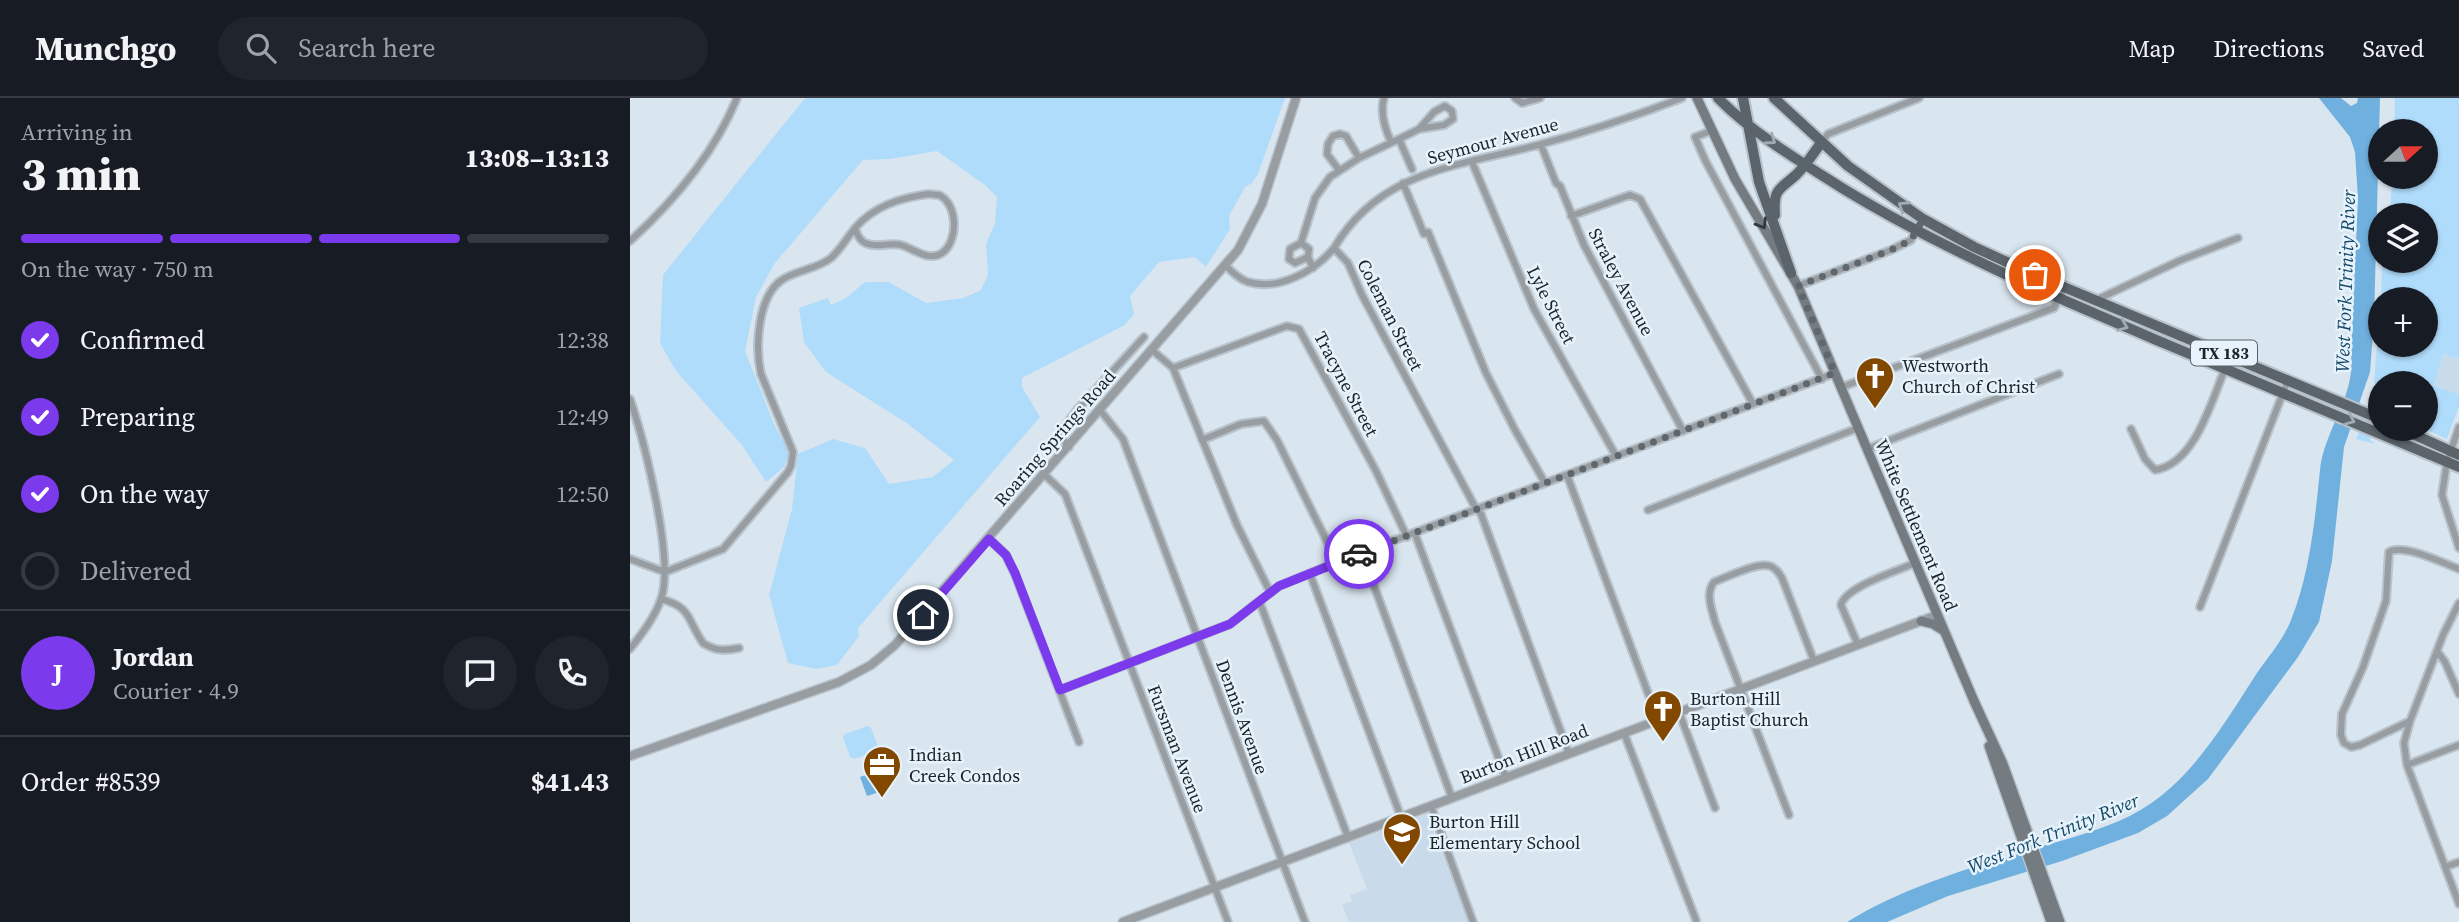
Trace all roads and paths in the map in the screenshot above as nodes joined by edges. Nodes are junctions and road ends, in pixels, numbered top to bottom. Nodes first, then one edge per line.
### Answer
1 (737, 98) edge
2 (1296, 98) edge
3 (1515, 98) edge
4 (1540, 98) edge
5 (1682, 98) edge
6 (1697, 98) edge
7 (1718, 98) edge
8 (1743, 98) edge
9 (1774, 98) edge
10 (1919, 98) edge
11 (1374, 99) edge
12 (1384, 100) edge
13 (1749, 124) junction
14 (1419, 129) junction
15 (1711, 131) junction
16 (1395, 140) junction
17 (1821, 143) junction
18 (1541, 145) junction
19 (1359, 158) junction
20 (1472, 162) junction
21 (1805, 164) junction
22 (1412, 169) dead end
23 (1339, 170) junction
24 (1794, 177) junction
25 (1828, 179) junction
26 (1403, 183) junction
27 (1572, 216) junction
28 (1923, 219) junction
29 (855, 228) junction
30 (1777, 232) junction
31 (1916, 232) junction
32 (2238, 238) dead end
33 (630, 241) edge
34 (1301, 243) junction
35 (1334, 248) junction
36 (1308, 257) junction
37 (1225, 265) junction
38 (1313, 268) junction
39 (1791, 273) junction
40 (1798, 286) junction
41 (2065, 287) junction
42 (2060, 300) junction
43 (2096, 300) junction
44 (2091, 312) junction
45 (1143, 337) dead end
46 (1152, 350) junction
47 (1173, 368) junction
48 (2225, 369) junction
49 (1835, 373) junction
50 (2059, 374) dead end
51 (1822, 379) junction
52 (2288, 380) junction
53 (1842, 387) junction
54 (2283, 392) junction
55 (630, 399) edge
56 (1753, 404) junction
57 (1100, 410) junction
58 (2368, 414) edge
59 (2459, 427) edge
60 (1858, 428) junction
61 (2132, 429) dead end
62 (640, 431) junction
63 (1683, 431) junction
64 (630, 433) edge
65 (1202, 440) junction
66 (2424, 441) edge
67 (1069, 447) junction
68 (1867, 449) junction
69 (1616, 456) junction
70 (2452, 456) edge
71 (2459, 467) edge
72 (1045, 475) junction
73 (1567, 475) junction
74 (1545, 483) junction
75 (1477, 509) junction
76 (1648, 510) dead end
77 (1415, 534) junction
78 (1407, 537) junction
79 (989, 539) junction
80 (2459, 548) edge
81 (1362, 553) junction
82 (630, 559) edge
83 (1337, 562) junction
84 (1915, 563) junction
85 (2459, 569) edge
86 (665, 572) junction
87 (1310, 574) junction
88 (1270, 592) junction
89 (661, 599) junction
90 (1260, 603) junction
91 (2459, 603) edge
92 (2200, 607) dead end
93 (1937, 615) junction
94 (1921, 621) junction
95 (1944, 631) junction
96 (1198, 637) junction
97 (1858, 645) junction
98 (739, 648) dead end
99 (630, 649) edge
100 (2437, 651) junction
101 (1814, 661) junction
102 (1129, 663) junction
103 (1742, 688) junction
104 (1060, 690) junction
105 (2459, 694) edge
106 (1679, 712) junction
107 (1658, 720) junction
108 (2410, 721) junction
109 (1624, 733) junction
110 (1079, 742) dead end
111 (2459, 745) edge
112 (1569, 754) junction
113 (630, 756) edge
114 (2407, 765) junction
115 (1506, 778) junction
116 (1452, 798) junction
117 (1431, 806) junction
118 (1715, 808) dead end
119 (1789, 815) dead end
120 (1401, 817) junction
121 (1348, 837) junction
122 (1282, 862) junction
123 (2459, 862) edge
124 (2445, 867) junction
125 (1215, 887) junction
126 (2047, 894) junction
127 (2459, 904) edge
128 (1147, 918) edge
129 (1696, 920) dead end
130 (1123, 922) edge
131 (1228, 922) edge
132 (1305, 922) edge
133 (1473, 922) edge
134 (2052, 922) edge
135 (2060, 922) edge

1 - 33 street
2 - 37 street, Roaring Springs Road
3 - 4 street
5 - 18 street, Seymour Avenue
6 - 15 main road, White Settlement Road
7 - 13 main road, TX 183
8 - 13 main road
9 - 17 main road, TX 183
10 - 17 street
11 - 12 street
12 - 16 street
13 -> 21 main road, TX 183
13 - 30 main road
14 - 14 street
14 - 16 street
15 -> 39 main road, White Settlement Road
15 - 51 street
16 - 19 street
16 - 22 street
17 - 21 main road
28 -> 17 main road, TX 183
18 - 20 street, Seymour Avenue
18 - 27 street, Straley Avenue
19 - 23 street
19 - 23 street
20 - 26 street, Seymour Avenue
20 - 69 street, Lyle Street
21 - 24 main road
21 - 25 main road, TX 183
23 - 34 street
24 - 25 main road
24 - 30 main road
25 - 31 main road, TX 183
26 - 35 street, Seymour Avenue
26 - 74 street
27 - 56 street
27 - 63 street, Straley Avenue
28 - 31 street
28 - 41 main road, TX 183
29 - 29 street
29 - 86 street
30 - 39 main road
31 - 40 street
31 - 42 main road, TX 183
32 - 43 street
34 - 36 street
34 - 36 street
35 - 38 street, Coleman Street
35 - 75 street, Coleman Street
36 - 38 street
37 - 38 street, Coleman Street
37 - 46 street, Roaring Springs Road
39 - 40 main road, White Settlement Road
40 - 49 main road, White Settlement Road
41 - 42 street
41 - 43 main road, TX 183
42 - 44 main road, TX 183
42 - 53 street
43 - 44 street
43 - 52 main road, TX 183
44 -> 48 main road, TX 183
45 - 67 street
46 - 47 street
46 - 57 street, Roaring Springs Road
47 - 65 street
47 - 78 street, Tracyne Street
48 - 54 main road, TX 183
48 - 61 street
49 - 51 street
49 - 53 main road, White Settlement Road
50 - 68 street
51 - 56 street
52 - 54 street
52 - 58 main road, TX 183
53 - 60 main road, White Settlement Road
54 -> 70 main road, TX 183
54 - 92 street
55 - 62 street
56 - 63 street
57 - 67 street, Roaring Springs Road
57 - 96 street, Dennis Avenue
59 - 70 street
60 - 68 main road, White Settlement Road
60 - 76 street
62 - 64 street
62 - 86 street
63 - 69 street
65 - 83 street
65 - 88 street
66 - 70 main road, TX 183
67 - 72 street, Roaring Springs Road
68 - 84 main road, White Settlement Road
69 - 73 street
70 - 71 main road, TX 183
70 - 80 street
72 - 79 street, Roaring Springs Road
72 - 102 street, Fursman Avenue
73 - 74 street
73 - 107 street
74 - 75 street
75 - 77 street
75 - 112 street, Coleman Street
77 - 78 street
77 - 115 street
78 - 81 street
79 - 104 street
79 - 113 street, Roaring Springs Road
81 - 83 street
81 - 116 street
82 - 86 street
83 - 87 street
84 - 93 main road, White Settlement Road
84 - 97 street
85 - 108 street
86 - 89 street
87 - 88 street
87 - 120 street
88 - 90 street
89 - 98 street
89 - 99 street
90 - 96 street
90 - 121 street
91 - 100 street
93 - 94 street, Burton Hill Road
93 - 95 main road, White Settlement Road
94 - 95 main road
94 - 97 street, Burton Hill Road
95 - 126 main road, White Settlement Road
96 - 102 street
96 - 122 street, Dennis Avenue
97 - 101 street, Burton Hill Road
100 - 105 street
100 - 108 street
101 - 103 street, Burton Hill Road
101 - 103 street
102 - 104 street
102 - 125 street, Fursman Avenue
103 - 106 street, Burton Hill Road
103 - 119 street
104 - 110 street
106 - 107 street, Burton Hill Road
106 - 118 street
107 - 109 street, Burton Hill Road
108 - 114 street
109 - 112 street, Burton Hill Road
109 - 129 street
111 - 114 street
112 - 115 street, Burton Hill Road
114 - 124 street
115 - 116 street, Burton Hill Road
116 - 117 street, Burton Hill Road
117 - 120 street, Burton Hill Road
117 - 133 street
120 - 121 street, Burton Hill Road
121 - 122 street, Burton Hill Road
122 - 125 street, Burton Hill Road
122 - 132 street, Dennis Avenue
123 - 124 street
124 - 127 street
125 - 128 street, Burton Hill Road
125 - 131 street, Fursman Avenue
126 - 134 main road, White Settlement Road
126 - 135 main road, White Settlement Road
128 - 130 street, Burton Hill Road

